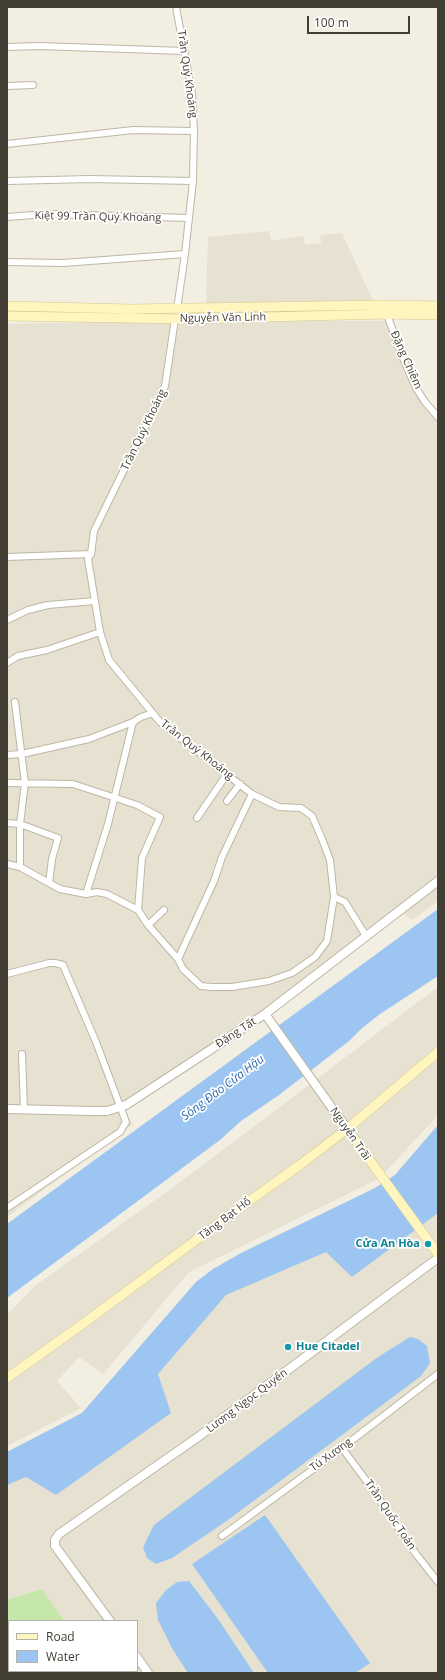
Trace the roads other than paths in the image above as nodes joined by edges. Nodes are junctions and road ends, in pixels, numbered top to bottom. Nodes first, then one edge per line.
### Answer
1 (171, 7) edge
2 (176, 7) edge
3 (7, 47) edge
4 (184, 50) junction
5 (33, 85) dead end
6 (7, 86) edge
7 (194, 131) junction
8 (7, 144) edge
9 (7, 181) edge
10 (193, 181) junction
11 (7, 217) edge
12 (189, 218) junction
13 (185, 254) junction
14 (7, 262) edge
15 (378, 303) junction
16 (7, 306) edge
17 (438, 306) edge
18 (177, 309) junction
19 (387, 314) junction
20 (438, 315) edge
21 (7, 316) edge
22 (175, 319) junction
23 (438, 417) edge
24 (91, 554) junction
25 (7, 557) edge
26 (95, 601) junction
27 (7, 620) edge
28 (100, 632) junction
29 (7, 663) edge
30 (15, 702) dead end
31 (153, 712) junction
32 (133, 722) junction
33 (22, 754) junction
34 (7, 755) edge
35 (227, 774) junction
36 (7, 783) edge
37 (25, 783) junction
38 (240, 784) junction
39 (252, 794) junction
40 (114, 798) junction
41 (227, 801) dead end
42 (197, 818) dead end
43 (7, 822) edge
44 (20, 824) junction
45 (7, 864) edge
46 (20, 867) junction
47 (438, 881) edge
48 (49, 883) junction
49 (86, 894) junction
50 (334, 897) junction
51 (138, 910) junction
52 (164, 910) dead end
53 (148, 925) junction
54 (366, 936) junction
55 (178, 960) junction
56 (7, 974) edge
57 (265, 1014) junction
58 (438, 1052) edge
59 (22, 1054) dead end
60 (120, 1107) junction
61 (7, 1109) edge
62 (24, 1110) junction
63 (347, 1129) junction
64 (7, 1208) edge
65 (438, 1254) edge
66 (438, 1258) edge
67 (438, 1374) edge
68 (7, 1378) edge
69 (342, 1448) junction
70 (222, 1536) dead end
71 (438, 1582) edge
72 (109, 1620) edge
73 (138, 1658) edge
74 (148, 1673) edge

1 - 2 street
2 - 4 street, Trần Quý Khoáng
3 - 4 street
4 - 7 street, Trần Quý Khoáng
5 - 6 street
7 - 8 street
7 - 10 street, Trần Quý Khoáng
9 - 10 street
10 - 12 street, Trần Quý Khoáng
11 - 12 street, Kiệt 99 Trần Quý Khoáng
12 - 13 street, Trần Quý Khoáng
13 - 14 street
13 - 18 street, Trần Quý Khoáng
15 - 17 main road, Nguyễn Văn Linh
15 - 18 main road, Nguyễn Văn Linh
15 - 19 street, Đặng Chiêm
16 - 18 main road, Nguyễn Văn Linh
18 - 22 main road
19 - 20 main road, Nguyễn Văn Linh
19 - 22 main road, Nguyễn Văn Linh
19 - 23 street, Đặng Chiêm
21 - 22 main road, Nguyễn Văn Linh
22 - 24 street, Trần Quý Khoáng
24 - 25 street
24 - 26 street, Trần Quý Khoáng
26 - 27 street
26 - 28 street, Trần Quý Khoáng
28 - 29 street
28 - 31 street, Trần Quý Khoáng
30 - 33 street
31 - 32 street
31 - 35 street, Trần Quý Khoáng
32 - 33 street
32 - 40 street
33 - 34 street
33 - 37 street
35 - 38 street, Trần Quý Khoáng
35 - 42 street
36 - 37 street
37 - 40 street
37 - 44 street
38 - 39 street, Trần Quý Khoáng
38 - 41 street
39 - 50 street, Trần Quý Khoáng
39 - 55 street
40 - 49 street
40 - 51 street
43 - 44 street
44 - 46 street
44 - 48 street
45 - 46 street
46 - 48 street
47 - 54 street, Đặng Tất
48 - 49 street
49 - 51 street
50 - 54 street
50 - 55 street, Trần Quý Khoáng
51 - 53 street, Trần Quý Khoáng
52 - 53 street
53 - 55 street, Trần Quý Khoáng
54 - 57 street, Đặng Tất
56 - 60 street
57 - 60 street, Đặng Tất
57 - 63 street, Nguyễn Trãi
58 - 63 main road, Tăng Bạt Hổ
59 - 62 street
60 - 62 street, Đặng Tất
60 - 64 street
61 - 62 street, Đặng Tất
63 - 65 main road, Nguyễn Trãi
63 - 68 main road, Tăng Bạt Hổ
66 - 72 street, Lương Ngọc Quyến
67 - 69 street, Tú Xương
69 - 70 street, Tú Xương
69 - 71 street, Trần Quốc Toản
73 - 74 street

